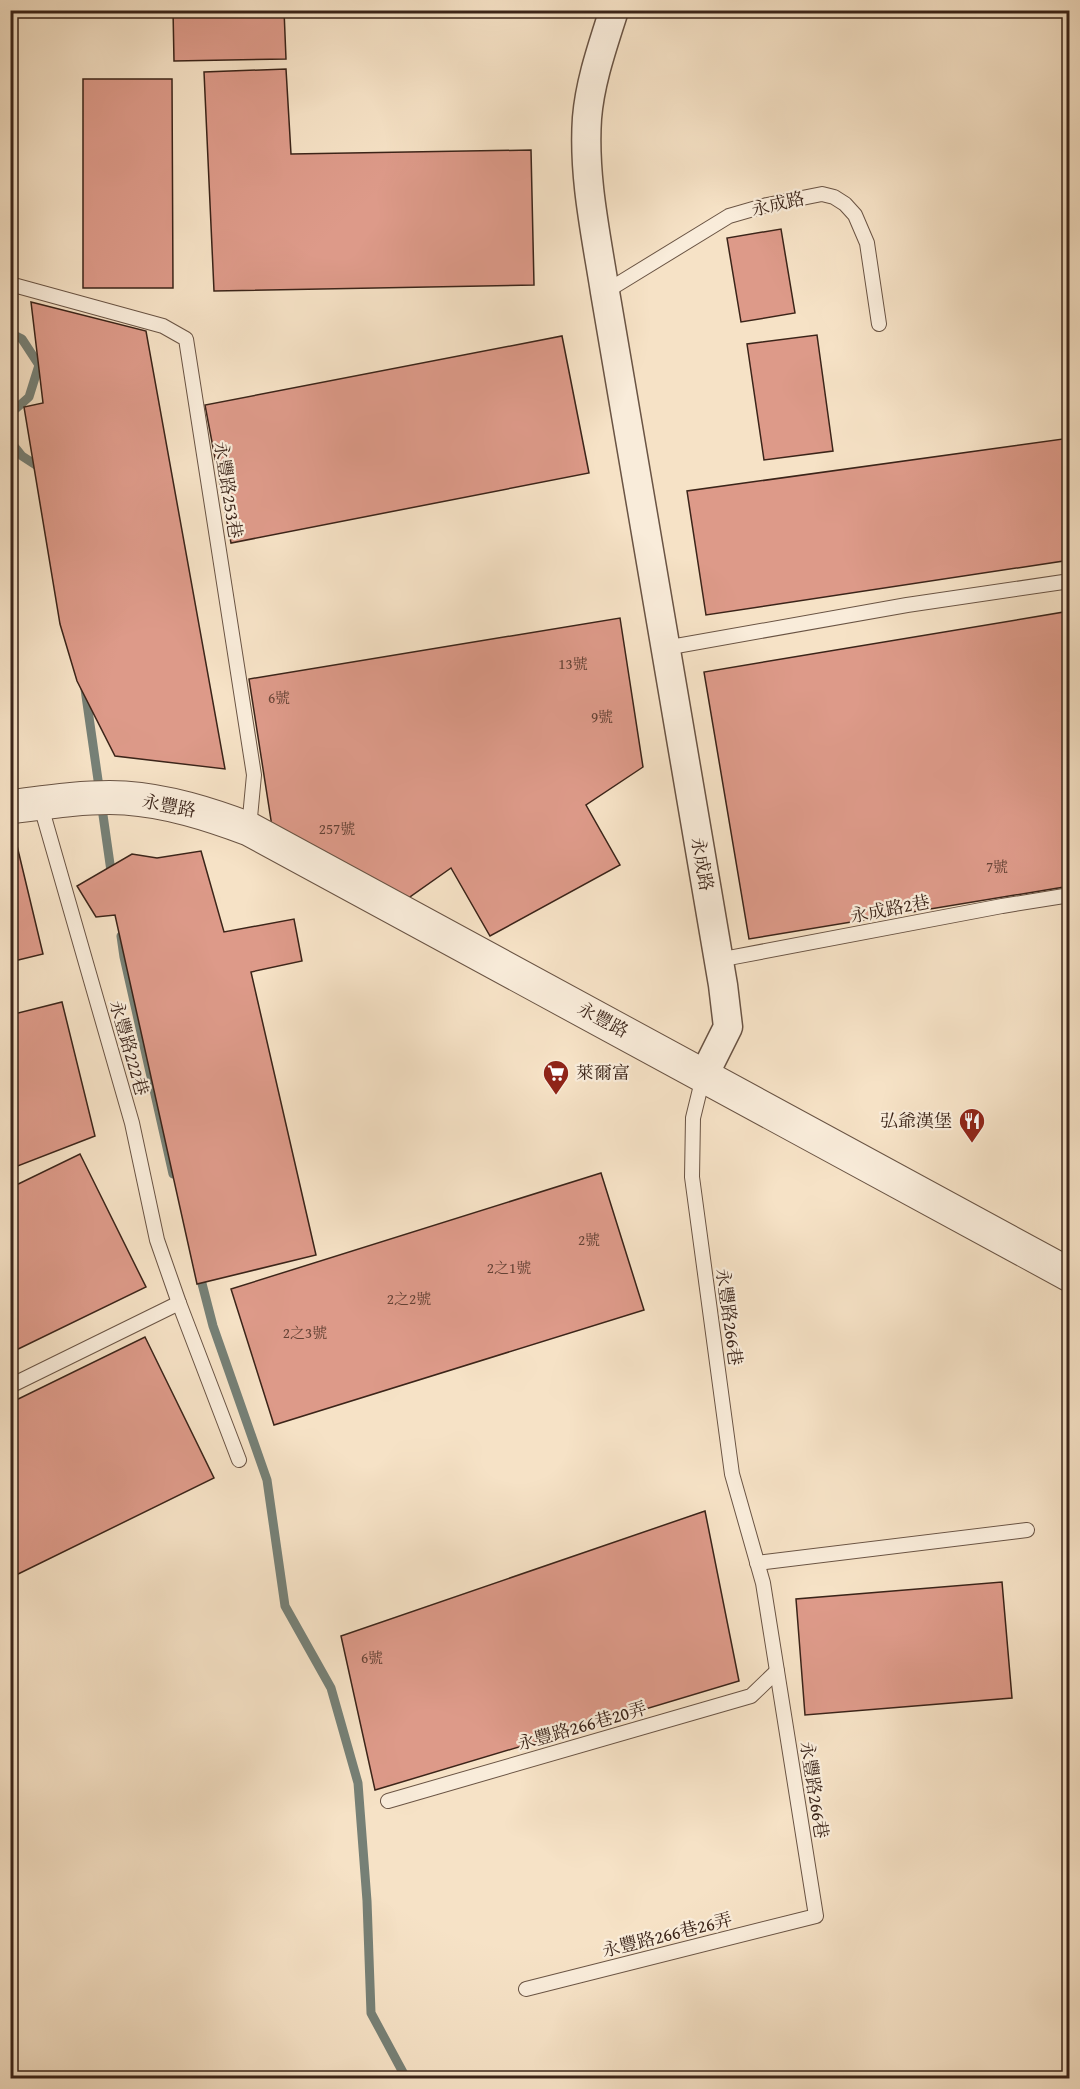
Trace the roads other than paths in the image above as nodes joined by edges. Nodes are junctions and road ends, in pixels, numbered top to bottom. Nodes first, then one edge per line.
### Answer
1 (614, 10) edge
2 (10, 284) edge
3 (605, 292) junction
4 (879, 324) dead end
5 (1070, 580) edge
6 (665, 648) junction
7 (25, 805) edge
8 (249, 829) junction
9 (1070, 896) edge
10 (718, 960) junction
11 (704, 1075) junction
12 (1070, 1275) edge
13 (179, 1303) junction
14 (10, 1386) edge
15 (239, 1460) dead end
16 (1027, 1530) dead end
17 (757, 1563) junction
18 (777, 1671) junction
19 (388, 1801) dead end
20 (816, 1916) joint
21 (526, 1989) dead end

1 - 3 street, 永成路
2 - 8 lane, 永豐路253巷
3 - 4 lane, 永成路
3 - 6 street, 永成路
5 - 6 lane
6 - 10 street, 永成路
7 - 8 street, 永豐路
7 - 13 lane, 永豐路222巷
8 - 11 street, 永豐路
9 - 10 lane, 永成路2巷
10 - 11 street, 永成路
11 - 12 street, 永豐路
11 - 17 lane, 永豐路266巷
13 - 14 lane
13 - 15 lane, 永豐路222巷
16 - 17 lane
17 - 18 lane, 永豐路266巷
18 - 19 lane, 永豐路266巷20弄
18 - 20 lane, 永豐路266巷
20 - 21 lane, 永豐路266巷26弄

